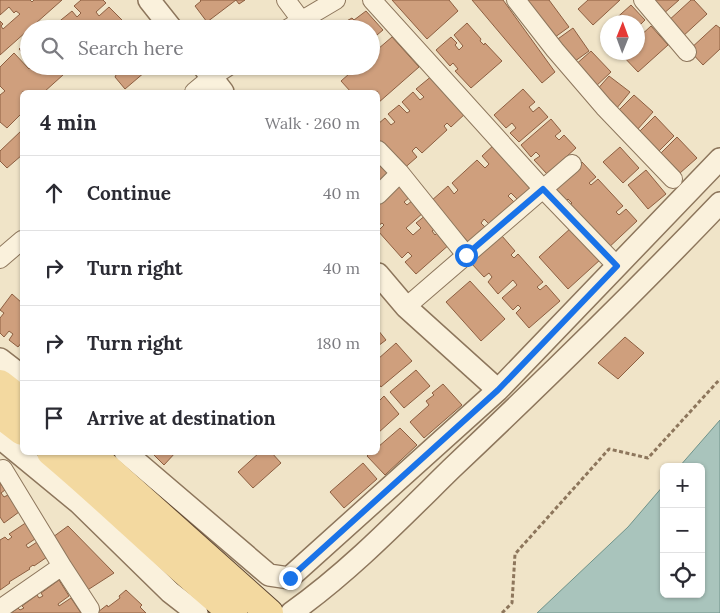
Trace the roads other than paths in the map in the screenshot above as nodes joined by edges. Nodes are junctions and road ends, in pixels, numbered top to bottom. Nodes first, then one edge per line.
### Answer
1 (148, 0) edge
2 (286, 0) edge
3 (336, 0) edge
4 (372, 0) edge
5 (516, 0) edge
6 (643, 0) edge
7 (165, 20) edge
8 (293, 20) edge
9 (301, 20) edge
10 (687, 52) dead end
11 (217, 76) edge
12 (197, 90) edge
13 (380, 152) edge
14 (720, 159) edge
15 (572, 164) dead end
16 (400, 173) junction
17 (673, 179) dead end
18 (543, 189) junction
19 (380, 193) edge
20 (720, 202) edge
21 (20, 242) edge
22 (466, 255) junction
23 (0, 259) edge
24 (617, 266) junction
25 (380, 276) edge
26 (406, 307) junction
27 (0, 359) edge
28 (20, 374) edge
29 (0, 384) edge
30 (498, 390) junction
31 (20, 399) edge
32 (0, 414) edge
33 (20, 429) edge
34 (0, 438) edge
35 (20, 454) edge
36 (21, 455) edge
37 (55, 455) edge
38 (92, 455) edge
39 (128, 455) edge
40 (3, 469) dead end
41 (62, 566) junction
42 (0, 609) edge
43 (90, 609) dead end
44 (197, 613) edge
45 (233, 613) edge
46 (269, 613) edge
47 (291, 613) edge

1 - 7 street
2 - 8 street
3 - 9 street
4 - 18 street
5 - 17 street
6 - 10 street
11 - 12 street
13 - 16 street
14 - 24 street
15 - 18 street
16 - 19 street
16 - 22 street
18 - 22 street
18 - 24 street
20 - 47 street
21 - 23 street
22 - 26 street
24 - 30 street
25 - 26 street
26 - 30 street
27 - 28 street
29 - 31 main road
30 - 39 street
32 - 33 main road
34 - 35 street
36 - 44 street
37 - 45 main road
38 - 46 main road
40 - 41 street
41 - 42 street
41 - 43 street

